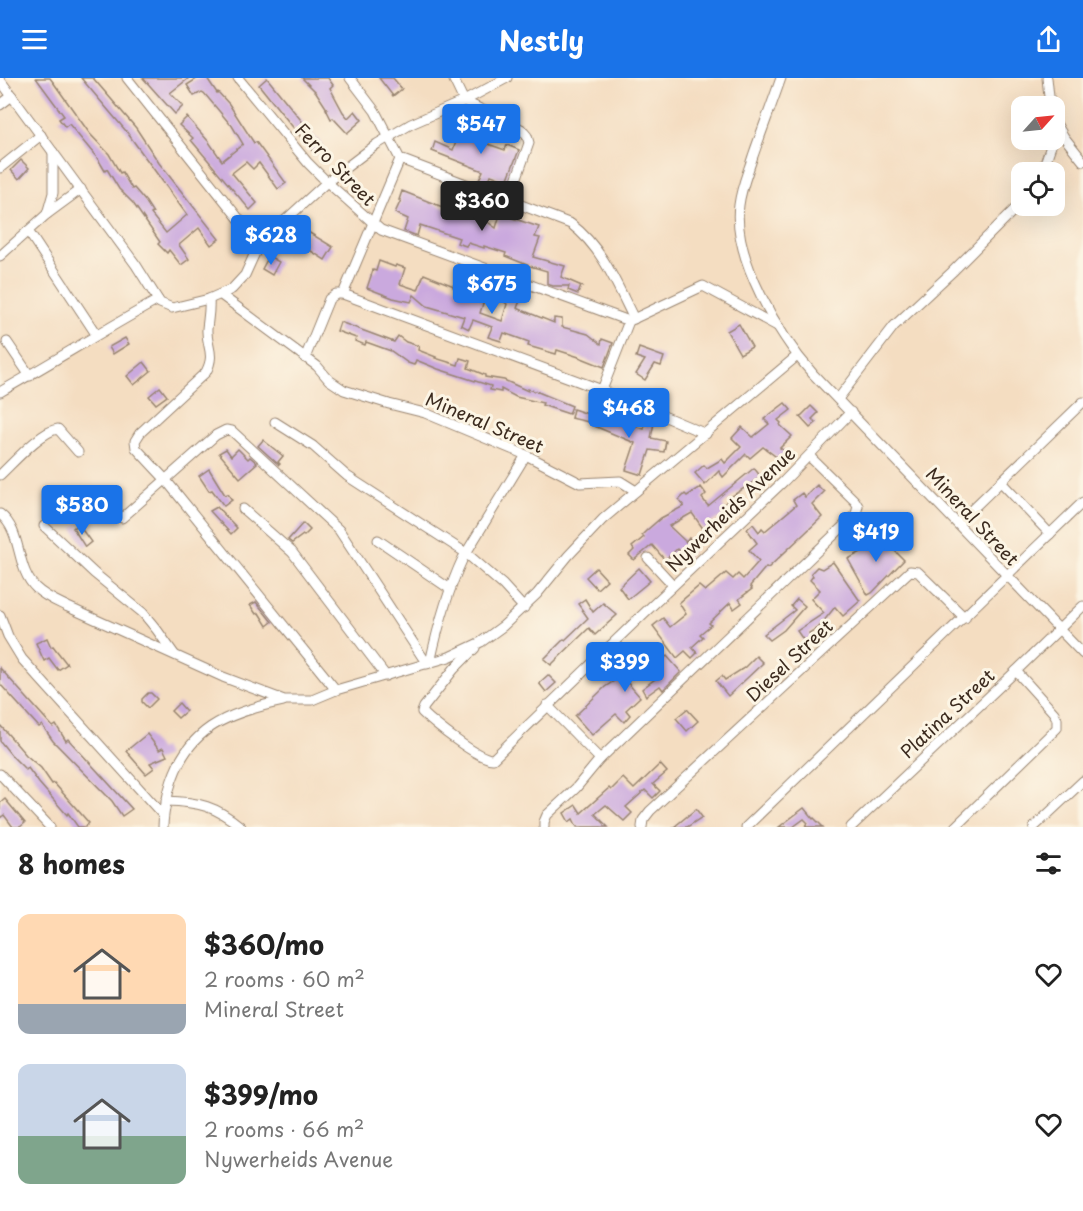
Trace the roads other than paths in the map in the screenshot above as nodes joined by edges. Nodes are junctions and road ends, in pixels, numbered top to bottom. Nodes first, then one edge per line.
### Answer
1 (127, 78) edge
2 (238, 78) edge
3 (350, 78) edge
4 (453, 78) edge
5 (507, 78) edge
6 (781, 78) edge
7 (1047, 78) edge
8 (0, 80) edge
9 (12, 96) junction
10 (1049, 96) edge
11 (461, 103) junction
12 (0, 105) edge
13 (41, 135) junction
14 (388, 136) junction
15 (1065, 139) edge
16 (53, 152) junction
17 (400, 159) junction
18 (1083, 161) edge
19 (0, 168) edge
20 (327, 182) junction
21 (81, 189) junction
22 (509, 200) junction
23 (1011, 213) edge
24 (47, 214) junction
25 (374, 225) junction
26 (28, 231) junction
27 (259, 244) junction
28 (0, 256) edge
29 (343, 294) junction
30 (221, 295) junction
31 (209, 299) junction
32 (158, 300) junction
33 (632, 320) junction
34 (778, 327) junction
35 (96, 334) junction
36 (6, 342) dead end
37 (797, 356) junction
38 (305, 358) junction
39 (30, 376) junction
40 (602, 390) junction
41 (0, 392) edge
42 (838, 399) junction
43 (1083, 402) edge
44 (851, 412) junction
45 (275, 422) dead end
46 (706, 434) junction
47 (78, 452) dead end
48 (526, 455) junction
49 (809, 456) junction
50 (0, 475) edge
51 (165, 479) junction
52 (1001, 482) junction
53 (636, 492) junction
54 (1083, 502) edge
55 (243, 509) dead end
56 (0, 514) edge
57 (122, 518) dead end
58 (958, 523) junction
59 (44, 526) dead end
60 (1050, 534) junction
61 (378, 540) dead end
62 (466, 553) junction
63 (648, 558) dead end
64 (1008, 577) junction
65 (673, 585) junction
66 (450, 589) junction
67 (1083, 606) edge
68 (524, 608) junction
69 (0, 615) edge
70 (965, 618) junction
71 (1059, 629) junction
72 (481, 642) junction
73 (174, 654) junction
74 (1083, 654) edge
75 (428, 664) junction
76 (1016, 671) junction
77 (386, 676) junction
78 (336, 690) junction
79 (284, 700) junction
80 (547, 705) junction
81 (600, 759) junction
82 (0, 774) edge
83 (1082, 783) edge
84 (166, 801) junction
85 (163, 815) junction
86 (50, 827) edge
87 (163, 827) edge
88 (241, 827) edge
89 (544, 827) edge
90 (642, 827) edge
91 (746, 827) edge
92 (851, 827) edge
93 (957, 827) edge
94 (1034, 827) edge

1 - 27 street
2 - 20 street, Ferro Street
3 - 14 street
4 - 11 street
5 - 11 street
6 - 34 street
7 - 10 street
8 - 9 street
9 - 12 street
9 - 13 street
11 - 14 street
11 - 22 street
13 - 16 street
13 - 19 street
14 - 17 street
14 - 20 street
15 - 18 street
16 - 21 street
16 - 24 street
17 - 22 street
17 - 25 street, Ferro Street
20 - 25 street, Ferro Street
20 - 27 street
21 - 24 street
21 - 32 street
22 - 33 street
23 - 42 street
24 - 26 street
25 - 29 street
25 - 33 street
26 - 28 street
26 - 35 street
27 - 30 street
29 - 38 street
29 - 40 street
30 - 31 street
30 - 38 street, Mineral Street
31 - 32 street
31 - 51 street
32 - 35 street
33 - 34 street
33 - 40 street
34 - 37 street
35 - 39 street
36 - 39 street
37 - 42 street, Mineral Street
37 - 46 street
38 - 48 street, Mineral Street
39 - 41 street
40 - 46 street
42 - 44 street, Mineral Street
43 - 52 street
44 - 49 street, Nywerheids Avenue
44 - 58 street, Mineral Street
45 - 62 street
46 - 53 street
47 - 50 street
48 - 53 street, Mineral Street
48 - 62 street
49 - 65 street, Nywerheids Avenue
49 - 81 street, Nywerheids Avenue
51 - 57 street
51 - 75 street
51 - 78 street
52 - 58 street
52 - 60 street
53 - 68 street
54 - 60 street
55 - 77 street
56 - 73 street
58 - 64 street, Mineral Street
59 - 73 street
60 - 64 street
61 - 66 street
62 - 66 street
62 - 68 street
63 - 65 street, Nywerheids Avenue
64 - 70 street
64 - 71 street, Mineral Street
65 - 80 street, Nywerheids Avenue
66 - 75 street
67 - 71 street
68 - 72 street
69 - 85 street
70 - 90 street, Diesel Street
70 - 91 street
71 - 74 street, Mineral Street
71 - 76 street
72 - 75 street
72 - 80 street, Nywerheids Avenue
73 - 79 street
75 - 77 street
76 - 92 street, Platina Street
76 - 93 street, Platina Street
77 - 78 street
78 - 79 street
79 - 84 street
80 - 81 street
81 - 89 street
82 - 86 street
83 - 94 street
84 - 85 street
84 - 88 street
85 - 87 street

